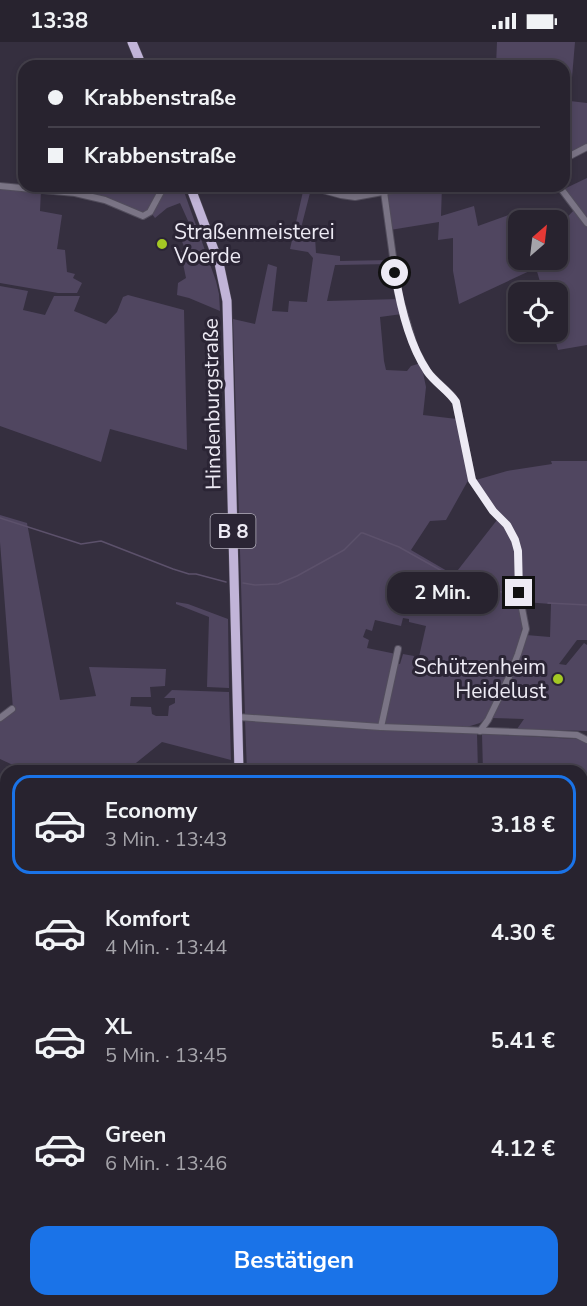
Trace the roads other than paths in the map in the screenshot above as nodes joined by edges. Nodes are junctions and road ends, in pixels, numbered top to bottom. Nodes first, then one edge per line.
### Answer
1 (132, 42) edge
2 (140, 60) edge
3 (587, 147) edge
4 (570, 156) edge
5 (0, 186) edge
6 (18, 188) edge
7 (64, 192) edge
8 (161, 192) edge
9 (192, 192) edge
10 (330, 192) edge
11 (384, 192) joint
12 (564, 192) edge
13 (587, 223) edge
14 (398, 649) dead end
15 (12, 709) dead end
16 (238, 717) junction
17 (0, 718) edge
18 (381, 727) junction
19 (480, 731) junction
20 (587, 740) edge
21 (239, 765) edge

1 - 2 main road
3 - 4 street
5 - 6 street
7 - 8 street
9 - 16 main road, Hindenburgstraße / B 8
10 - 11 street
11 - 19 street
12 - 13 street
14 - 18 street
15 - 17 street
16 - 18 street
16 - 21 main road, Hindenburgstraße / B 8
18 - 19 street
19 - 20 street

